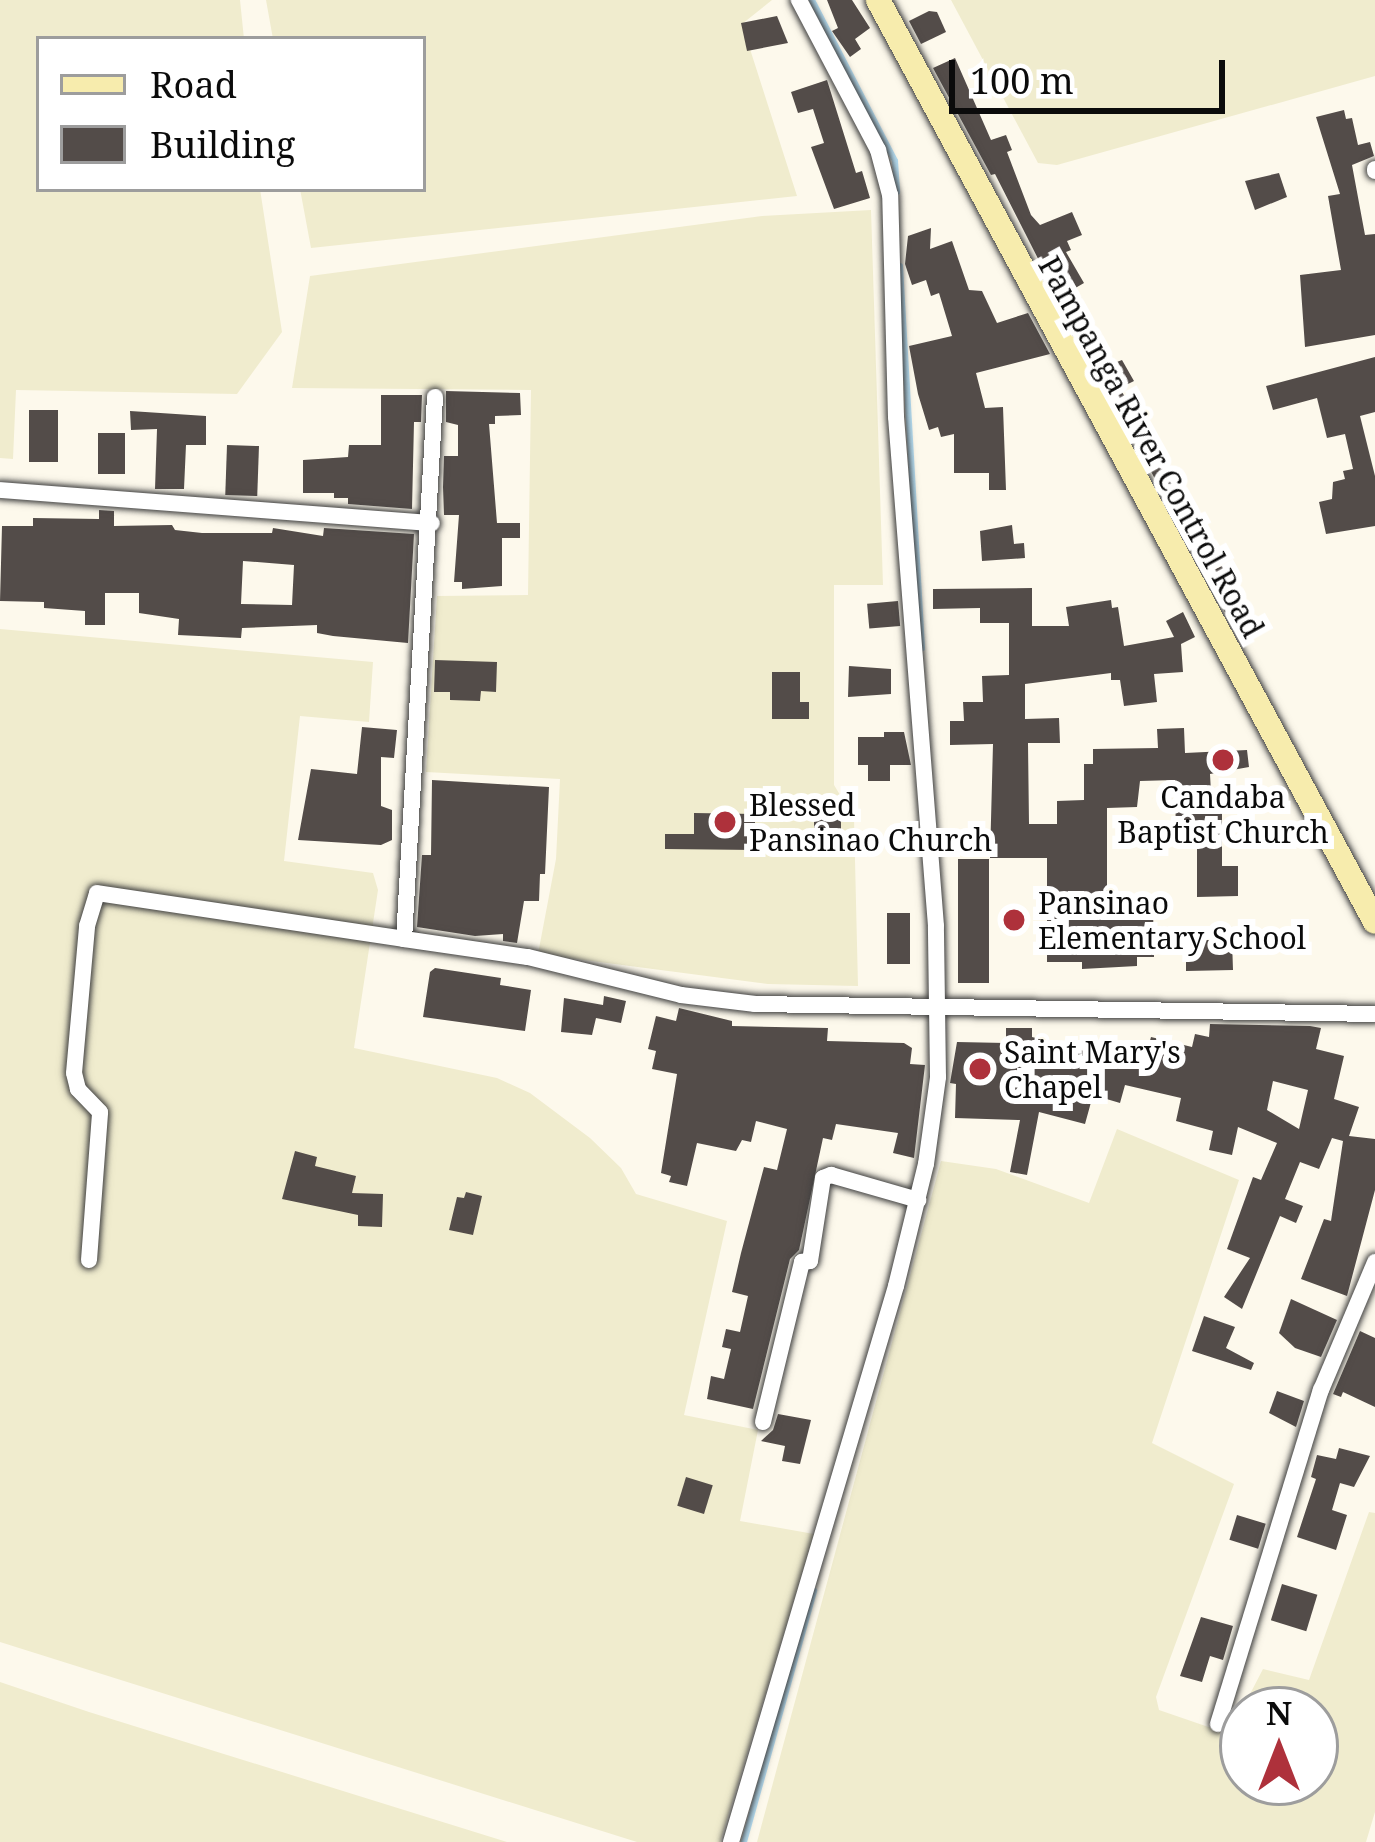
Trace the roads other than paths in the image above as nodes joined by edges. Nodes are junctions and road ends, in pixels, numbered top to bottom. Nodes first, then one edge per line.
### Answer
1 (799, 0) edge
2 (878, 0) edge
3 (435, 397) dead end
4 (0, 490) edge
5 (432, 523) junction
6 (1375, 922) edge
7 (404, 939) junction
8 (937, 1007) junction
9 (1375, 1014) edge
10 (918, 1200) junction
11 (89, 1260) dead end
12 (1375, 1262) edge
13 (763, 1422) dead end
14 (1231, 1686) edge
15 (731, 1842) edge

1 - 8 street
2 - 6 main road, Pampanga River Control Road
3 - 5 street
4 - 5 street
5 - 7 street
7 - 8 street
7 - 11 street
8 - 9 street
8 - 10 street
10 - 13 street
10 - 15 street
12 - 14 street

